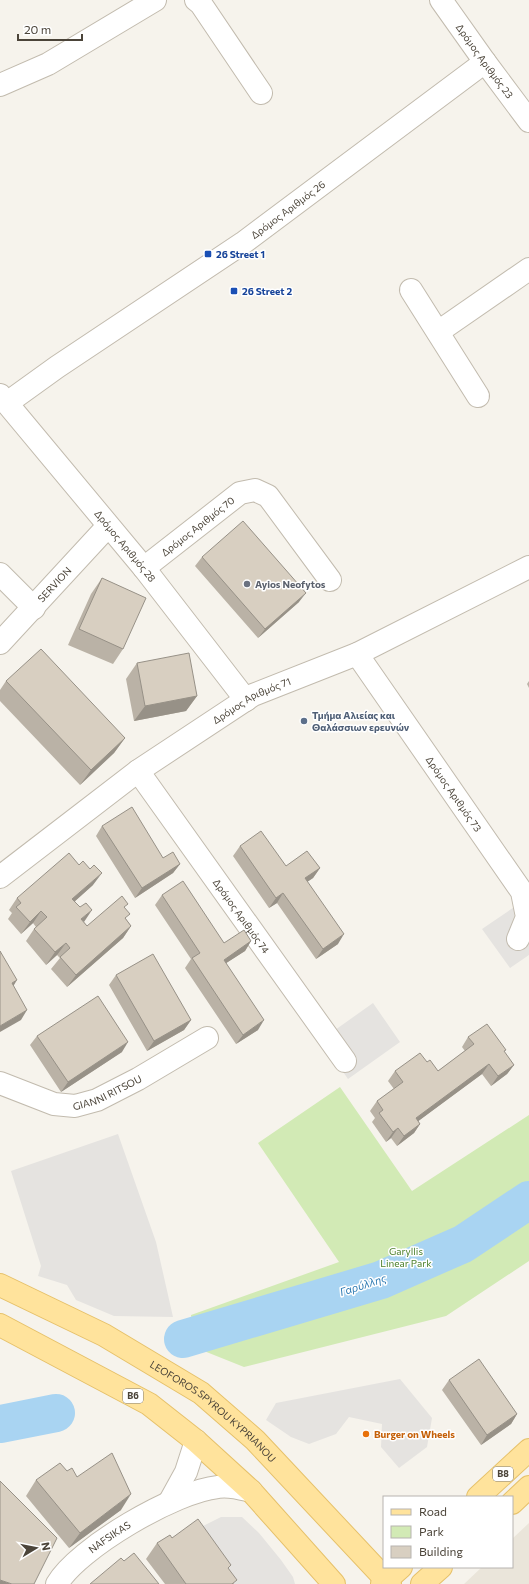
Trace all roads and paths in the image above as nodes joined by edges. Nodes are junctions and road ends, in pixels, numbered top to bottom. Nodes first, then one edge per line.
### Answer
1 (155, 0) edge
2 (196, 0) edge
3 (441, 0) edge
4 (484, 62) junction
5 (0, 86) edge
6 (261, 93) dead end
7 (529, 121) edge
8 (529, 269) edge
9 (411, 290) dead end
10 (438, 332) junction
11 (478, 396) dead end
12 (4, 399) edge
13 (108, 526) junction
14 (144, 568) junction
15 (528, 570) edge
16 (0, 574) edge
17 (330, 580) dead end
18 (34, 608) junction
19 (0, 643) edge
20 (357, 654) junction
21 (246, 700) junction
22 (138, 770) junction
23 (0, 877) edge
24 (518, 939) dead end
25 (207, 1038) dead end
26 (345, 1061) dead end
27 (0, 1082) edge
28 (0, 1285) edge
29 (0, 1326) edge
30 (196, 1440) junction
31 (529, 1450) edge
32 (529, 1487) edge
33 (251, 1490) junction
34 (479, 1496) edge
35 (170, 1501) junction
36 (513, 1502) edge
37 (440, 1568) edge
38 (390, 1579) edge
39 (57, 1584) edge
40 (334, 1584) edge
41 (422, 1584) edge

1 - 5 street
2 - 6 street
3 - 4 street, Δρόμος Αριθμός 23
4 - 7 street, Δρόμος Αριθμός 23
4 - 12 street, Δρόμος Αριθμός 26
8 - 10 street
9 - 10 street
10 - 11 street
12 - 13 street, Δρόμος Αριθμός 28
13 - 14 street, Δρόμος Αριθμός 28
13 - 18 street, SERVION
14 - 17 street, Δρόμος Αριθμός 70
14 - 21 street, Δρόμος Αριθμός 28
15 - 20 street, Δρόμος Αριθμός 71
16 - 18 street
18 - 19 street, SERVION
20 - 21 street, Δρόμος Αριθμός 71
20 - 24 street, Δρόμος Αριθμός 73
21 - 22 street, Δρόμος Αριθμός 71
22 - 23 street, Δρόμος Αριθμός 71
22 - 26 street, Δρόμος Αριθμός 74
25 - 27 street, GIANNI RITSOU
28 - 38 main road, LEOFOROS SPYROU KYPRIANOU
29 - 30 main road, B6
30 - 33 main road, B6
30 - 35 street
31 - 34 main road, B8
32 - 36 main road
33 - 35 street, NAFSIKAS
33 - 40 main road, B6
35 - 39 street, NAFSIKAS
37 - 41 main road

